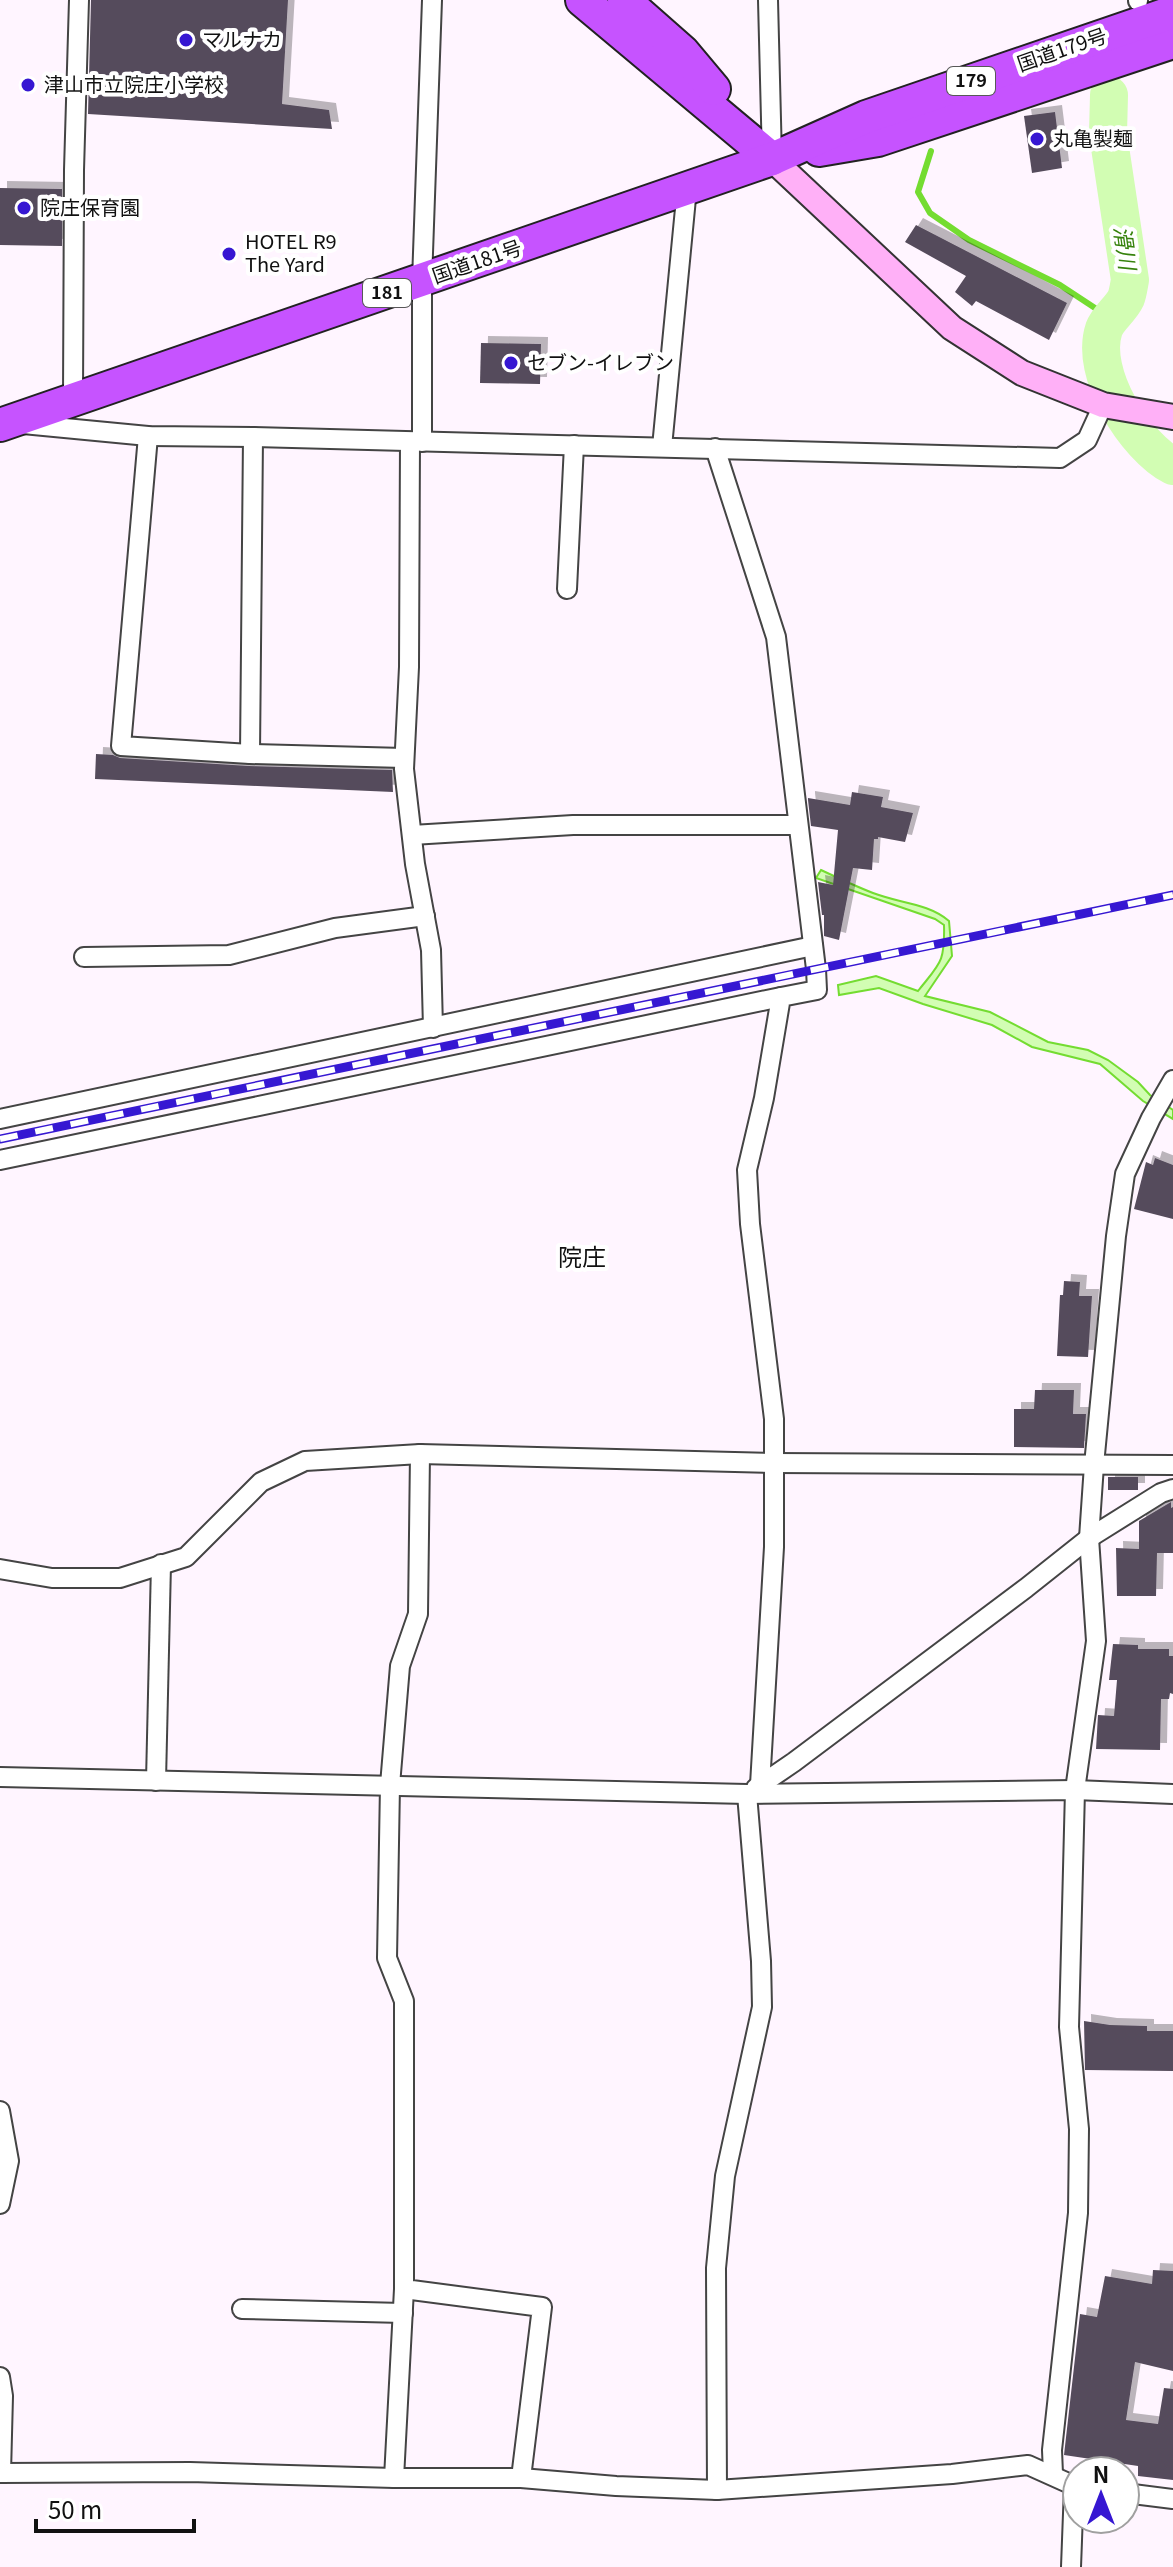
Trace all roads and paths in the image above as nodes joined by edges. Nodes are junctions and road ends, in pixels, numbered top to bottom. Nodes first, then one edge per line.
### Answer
1 (79, 0) edge
2 (432, 0) edge
3 (582, 0) edge
4 (624, 0) edge
5 (768, 0) edge
6 (1173, 12) edge
7 (1173, 42) edge
8 (772, 159) junction
9 (687, 188) junction
10 (422, 281) junction
11 (73, 398) junction
12 (1103, 405) junction
13 (1173, 417) edge
14 (3, 424) edge
15 (148, 436) junction
16 (253, 437) junction
17 (416, 442) junction
18 (574, 445) junction
19 (662, 447) junction
20 (715, 448) junction
21 (567, 589) dead end
22 (250, 754) junction
23 (404, 758) junction
24 (798, 825) junction
25 (412, 835) junction
26 (425, 916) junction
27 (813, 946) junction
28 (84, 957) dead end
29 (781, 997) junction
30 (433, 1028) junction
31 (1169, 1087) edge
32 (0, 1119) edge
33 (0, 1160) edge
34 (420, 1454) junction
35 (774, 1463) junction
36 (1094, 1465) junction
37 (1173, 1465) edge
38 (1173, 1489) edge
39 (1089, 1538) junction
40 (161, 1564) junction
41 (0, 1569) edge
42 (0, 1777) edge
43 (156, 1781) junction
44 (390, 1785) junction
45 (754, 1789) junction
46 (1075, 1790) junction
47 (1173, 1794) edge
48 (0, 2111) edge
49 (0, 2204) edge
50 (404, 2289) junction
51 (242, 2309) dead end
52 (403, 2313) junction
53 (0, 2377) edge
54 (0, 2473) edge
55 (1053, 2474) junction
56 (394, 2478) junction
57 (521, 2478) junction
58 (1061, 2479) edge
59 (717, 2490) junction
60 (1141, 2495) edge
61 (1173, 2499) edge
62 (1073, 2535) edge
63 (1071, 2567) edge

1 - 11 street
2 - 10 street
3 - 8 highway
4 - 8 highway
5 - 8 street
6 - 8 highway, 国道179号 / 179
7 - 8 highway, 国道179号 / 179
8 - 9 highway, 国道181号 / 181
8 - 12 street
9 - 10 highway, 国道181号 / 181
9 - 19 street
10 - 11 highway, 国道181号 / 181
10 - 17 street
11 - 14 highway, 国道181号 / 181
12 - 13 street
12 - 20 street
14 - 15 street
15 - 16 street
15 - 22 street
16 - 17 street
16 - 22 street
17 - 18 street
17 - 23 street
18 - 19 street
18 - 21 street
19 - 20 street
20 - 24 street
22 - 23 street
23 - 25 street
24 - 25 street
24 - 27 street
25 - 26 street
26 - 28 street
26 - 30 street
27 - 29 street
27 - 30 street
29 - 33 street
29 - 35 street
30 - 32 street
31 - 36 street
34 - 35 street
34 - 40 street
34 - 44 street
35 - 36 street
35 - 45 street
36 - 37 street
36 - 39 street
38 - 39 street
39 - 45 street
39 - 46 street
40 - 41 street
40 - 43 street
42 - 43 street
43 - 44 street
44 - 45 street
44 - 50 street
45 - 46 street
45 - 59 street
46 - 47 street
46 - 55 street
48 - 49 street
50 - 52 street
50 - 57 street
51 - 52 street
52 - 56 street
53 - 54 street
54 - 56 street
55 - 58 street
55 - 59 street
56 - 57 street
57 - 59 street
60 - 61 street
62 - 63 street

